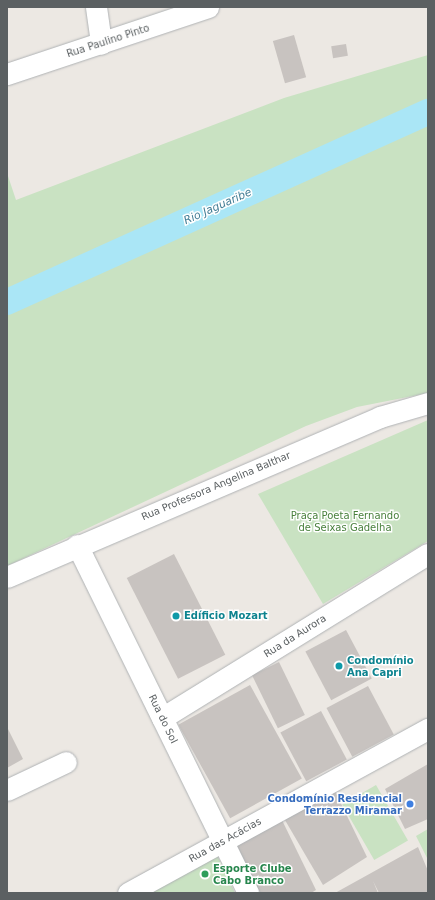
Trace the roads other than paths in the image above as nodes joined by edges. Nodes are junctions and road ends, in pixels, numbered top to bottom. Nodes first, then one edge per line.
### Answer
1 (96, 7) edge
2 (208, 7) edge
3 (101, 44) junction
4 (7, 74) edge
5 (428, 403) edge
6 (77, 545) junction
7 (428, 554) edge
8 (7, 578) edge
9 (162, 718) junction
10 (428, 729) edge
11 (66, 762) dead end
12 (7, 790) edge
13 (224, 841) junction
14 (128, 893) edge
15 (248, 893) edge

1 - 3 street
2 - 3 street, Rua Paulino Pinto
3 - 4 street, Rua Paulino Pinto
5 - 6 street, Rua Professora Angelina Balthar
6 - 8 street, Rua Professora Angelina Balthar
6 - 9 street, Rua do Sol
7 - 9 street, Rua da Aurora
9 - 13 street, Rua do Sol
10 - 13 street, Rua das Acácias
11 - 12 street
13 - 14 street, Rua das Acácias
13 - 15 street, Rua do Sol

